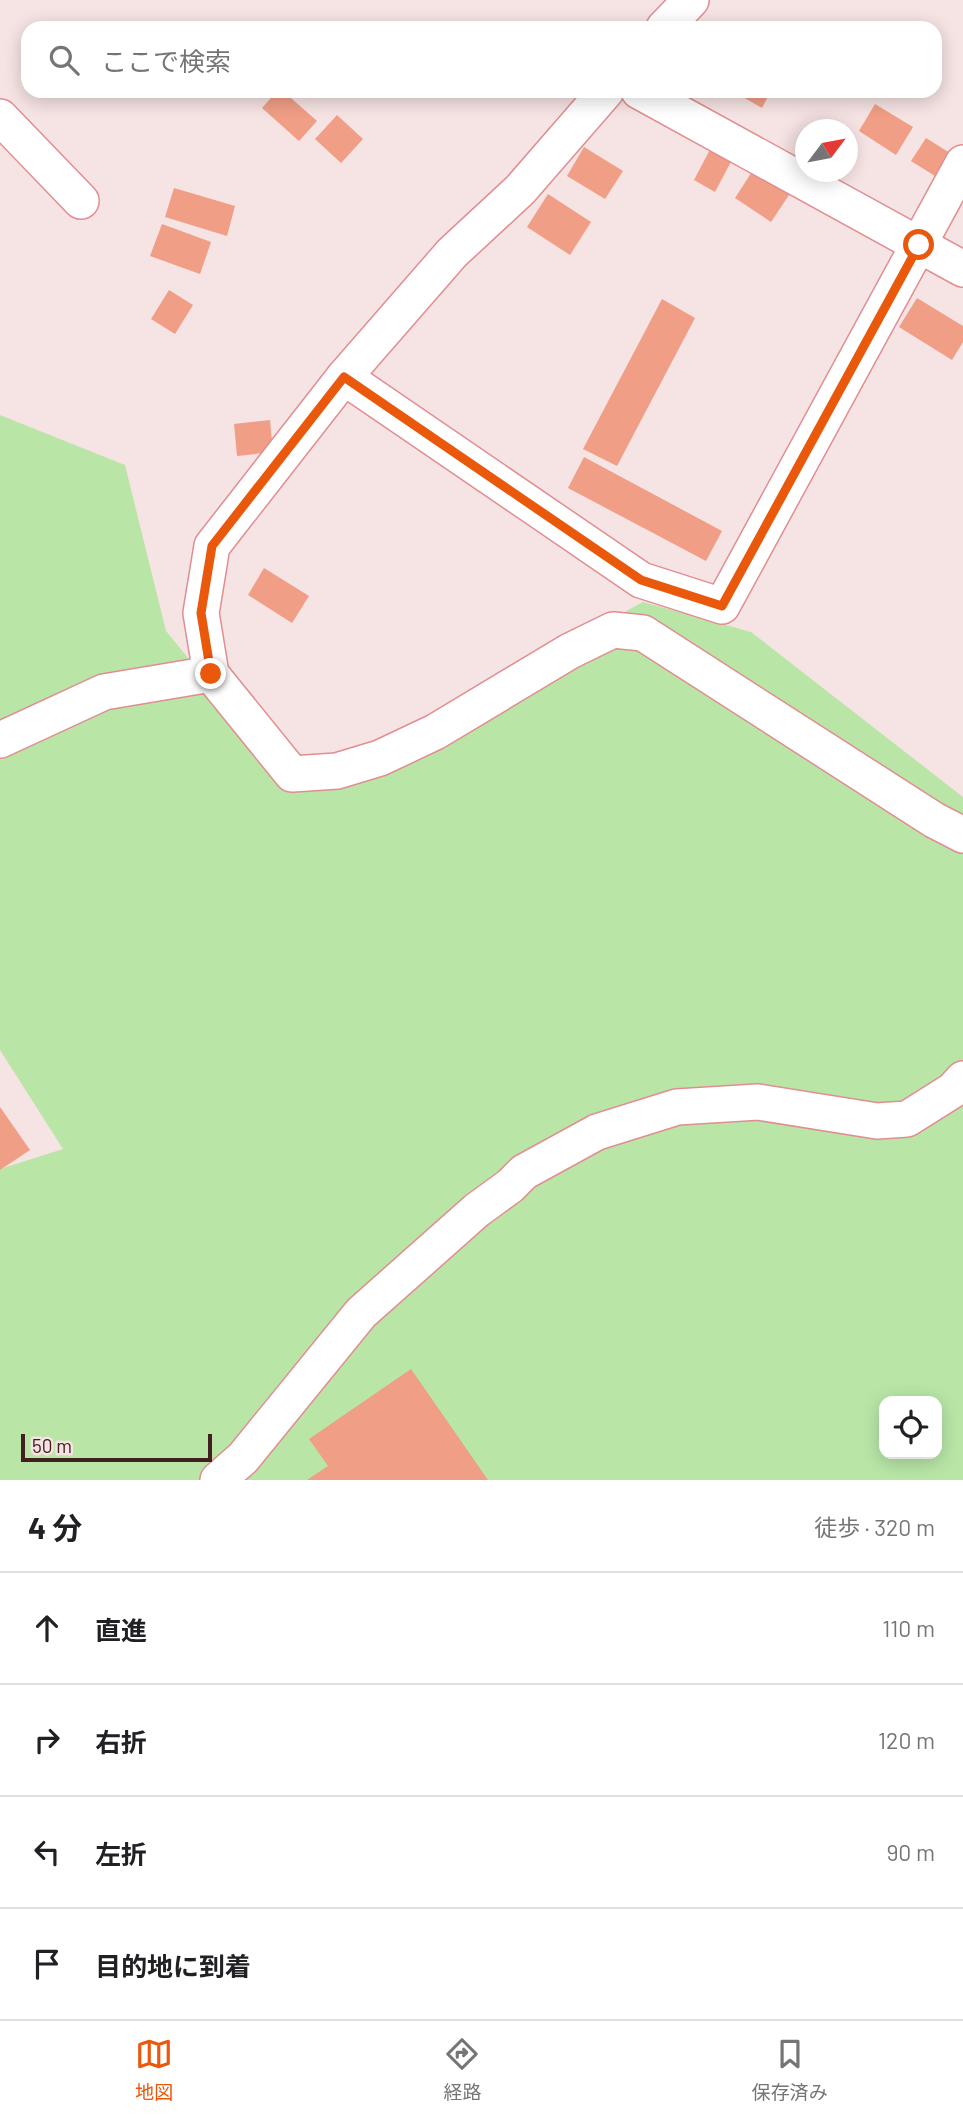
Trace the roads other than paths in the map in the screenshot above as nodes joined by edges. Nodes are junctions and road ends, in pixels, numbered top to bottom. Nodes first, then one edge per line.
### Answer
1 (691, 0) edge
2 (671, 21) edge
3 (600, 98) edge
4 (652, 98) edge
5 (0, 117) edge
6 (963, 163) edge
7 (81, 201) dead end
8 (919, 245) junction
9 (963, 269) edge
10 (344, 377) junction
11 (211, 674) junction
12 (0, 740) edge
13 (963, 835) edge
14 (963, 1079) edge
15 (218, 1480) edge

1 - 2 street
3 - 10 street
4 - 8 street
5 - 7 street
6 - 8 street
8 - 9 street
8 - 10 street
10 - 11 street
11 - 12 street
11 - 13 street
14 - 15 street

